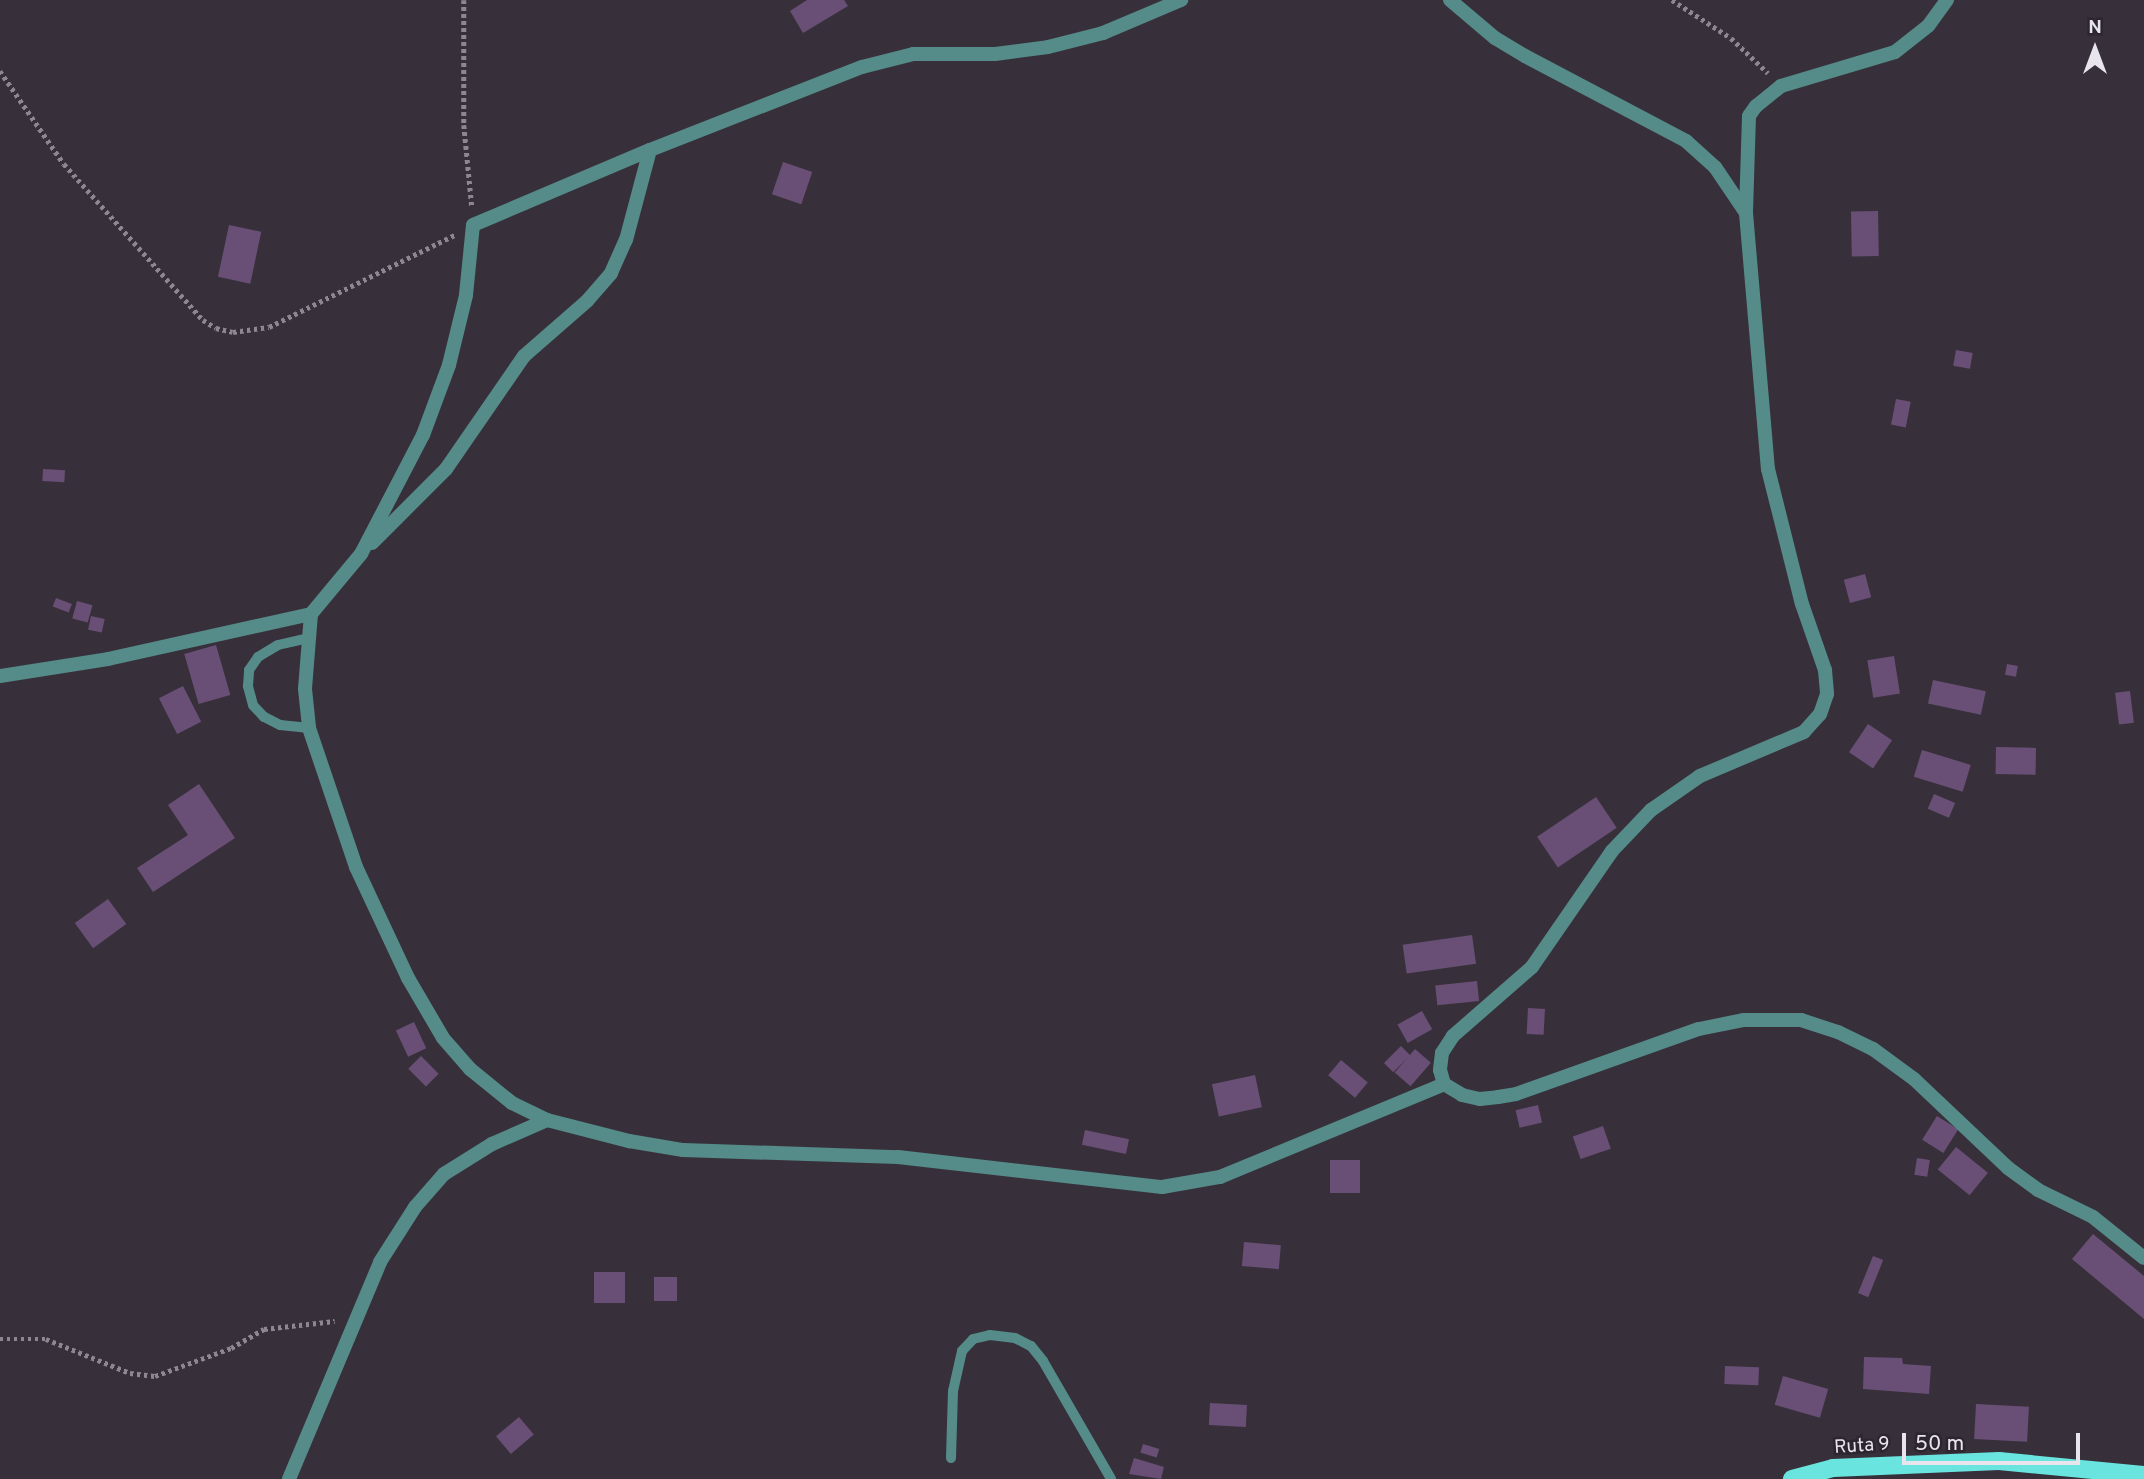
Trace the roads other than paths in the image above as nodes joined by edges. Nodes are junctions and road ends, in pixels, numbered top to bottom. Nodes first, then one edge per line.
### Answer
1 (1181, 0) edge
2 (1450, 0) edge
3 (1947, 0) edge
4 (650, 150) junction
5 (1746, 213) junction
6 (361, 554) junction
7 (311, 614) junction
8 (309, 638) junction
9 (0, 676) edge
10 (309, 728) junction
11 (1444, 1084) junction
12 (547, 1120) junction
13 (2144, 1258) edge
14 (951, 1458) dead end
15 (2144, 1475) edge
16 (289, 1479) edge
17 (1111, 1479) edge
18 (1793, 1479) edge

1 - 4 street
2 - 5 street
3 - 5 street
4 - 6 street
4 - 6 street
5 - 11 street
6 - 7 street
7 - 8 street
7 - 9 street
8 - 10 street
8 - 10 lane
10 - 12 street
11 - 12 street
11 - 13 street
12 - 16 street
14 - 17 lane
15 - 18 main road, Ruta 9

